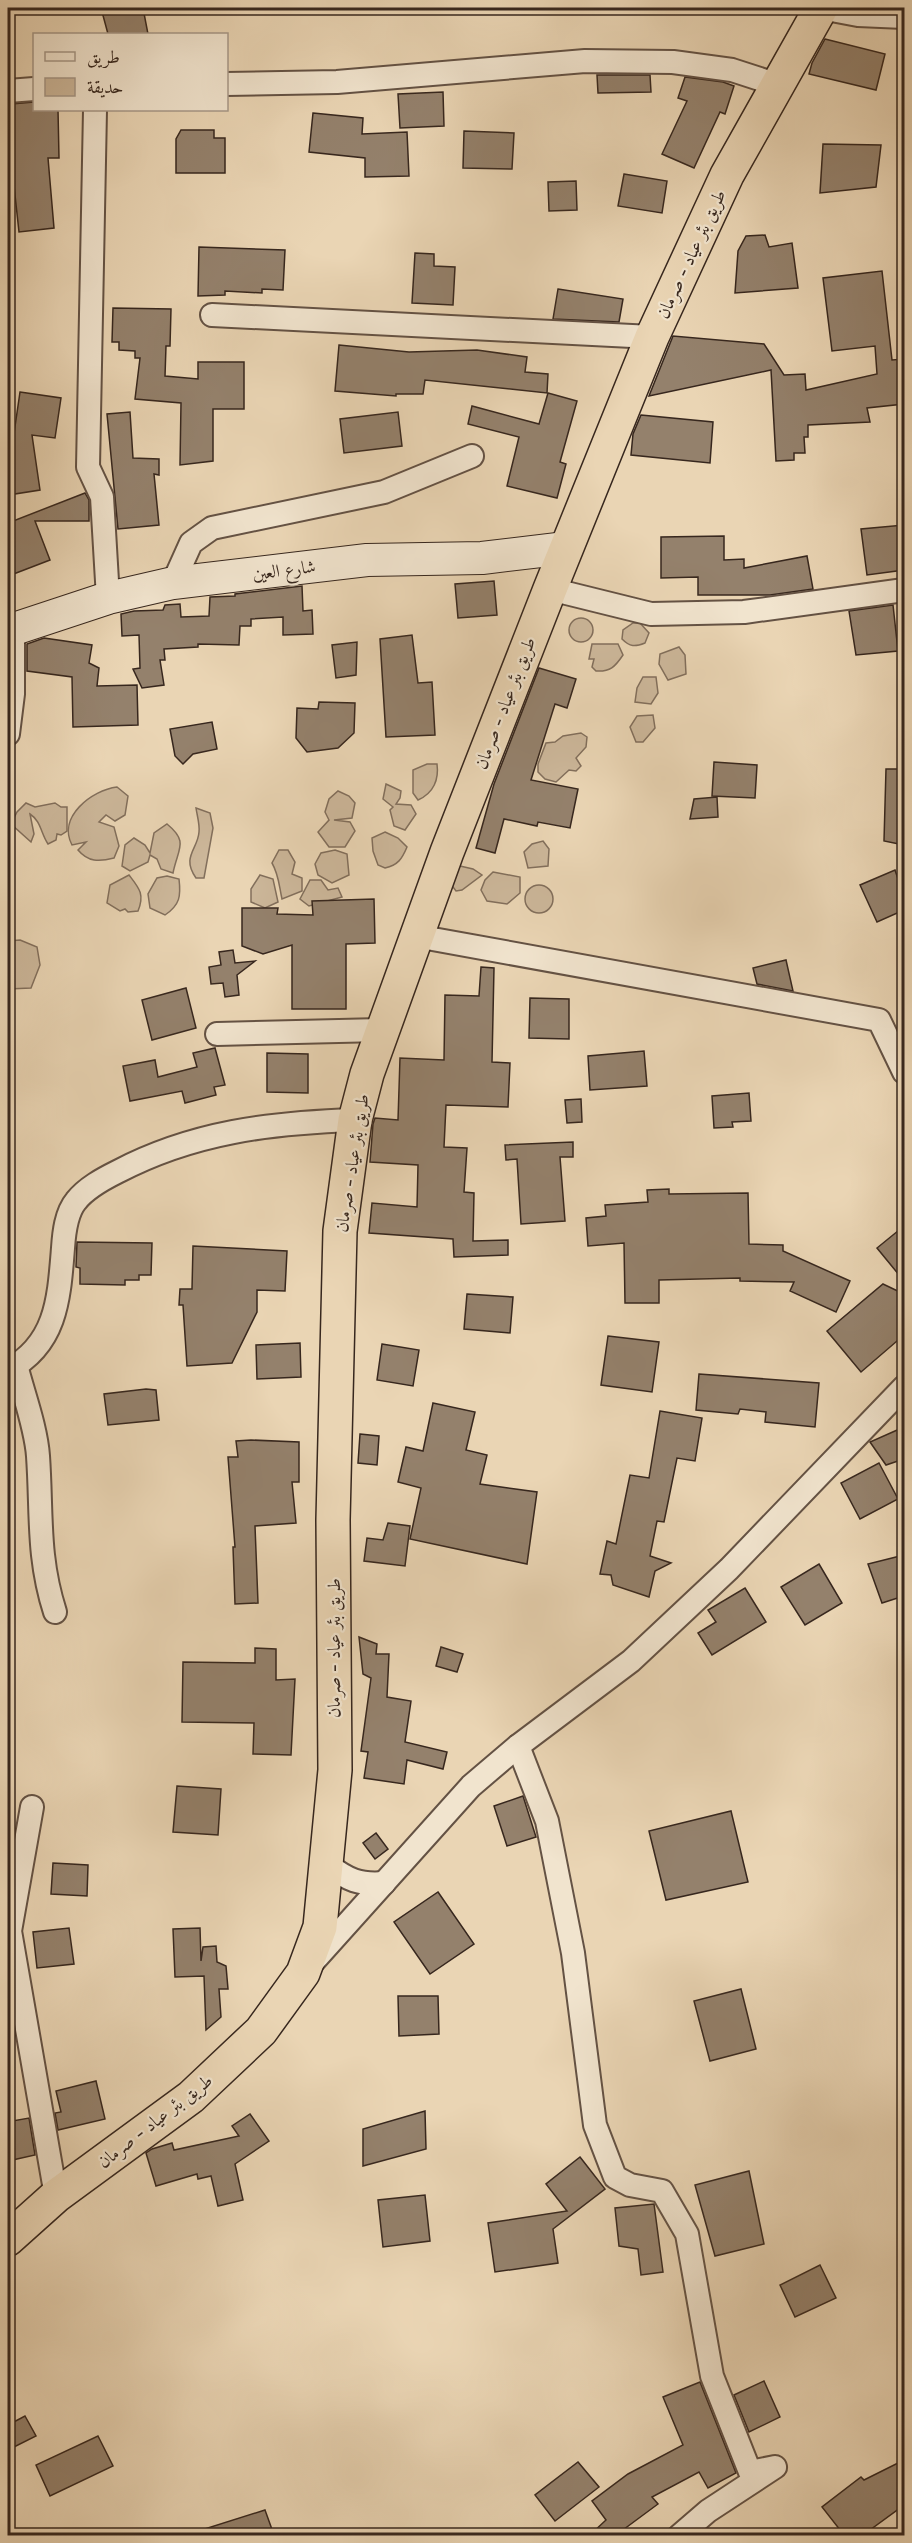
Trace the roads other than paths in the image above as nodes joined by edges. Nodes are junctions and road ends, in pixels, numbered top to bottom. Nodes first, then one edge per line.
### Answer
1 (821, 8) edge
2 (904, 17) edge
3 (228, 84) edge
4 (778, 85) junction
5 (33, 89) edge
6 (8, 91) edge
7 (95, 111) edge
8 (212, 315) dead end
9 (652, 338) junction
10 (472, 456) dead end
11 (567, 548) junction
12 (173, 583) junction
13 (549, 589) junction
14 (904, 590) edge
15 (108, 598) junction
16 (10, 630) edge
17 (8, 734) edge
18 (416, 936) junction
19 (381, 1030) junction
20 (217, 1034) dead end
21 (904, 1072) edge
22 (355, 1120) junction
23 (12, 1367) edge
24 (904, 1387) edge
25 (881, 1412) junction
26 (904, 1414) edge
27 (55, 1612) dead end
28 (518, 1746) junction
29 (32, 1807) dead end
30 (328, 1865) junction
31 (384, 1883) junction
32 (303, 1973) junction
33 (56, 2196) junction
34 (8, 2239) edge
35 (679, 2535) edge

1 - 2 street
1 - 4 highway, طريق بئر عياد - صرمان
3 - 4 street
4 - 9 highway, طريق بئر عياد - صرمان
5 - 6 street
7 - 15 street
8 - 9 street
9 - 11 highway, طريق بئر عياد - صرمان
10 - 12 street
11 - 12 street, شارع العين
11 - 13 highway, طريق بئر عياد - صرمان
12 - 15 street, شارع العين
13 - 14 street
13 - 18 highway, طريق بئر عياد - صرمان
15 - 16 street, شارع العين
16 - 17 street
18 - 19 highway, طريق بئر عياد - صرمان
18 - 21 street
19 - 20 street
19 - 22 highway, طريق بئر عياد - صرمان
22 - 23 street
22 - 30 highway, طريق بئر عياد - صرمان
23 - 27 street
24 - 25 street
25 - 26 street
25 - 28 street
28 - 31 street
28 - 35 street
29 - 33 street
30 - 31 street
30 - 32 highway, طريق بئر عياد - صرمان
31 - 32 street
32 - 33 highway, طريق بئر عياد - صرمان
33 - 34 highway, طريق بئر عياد - صرمان

